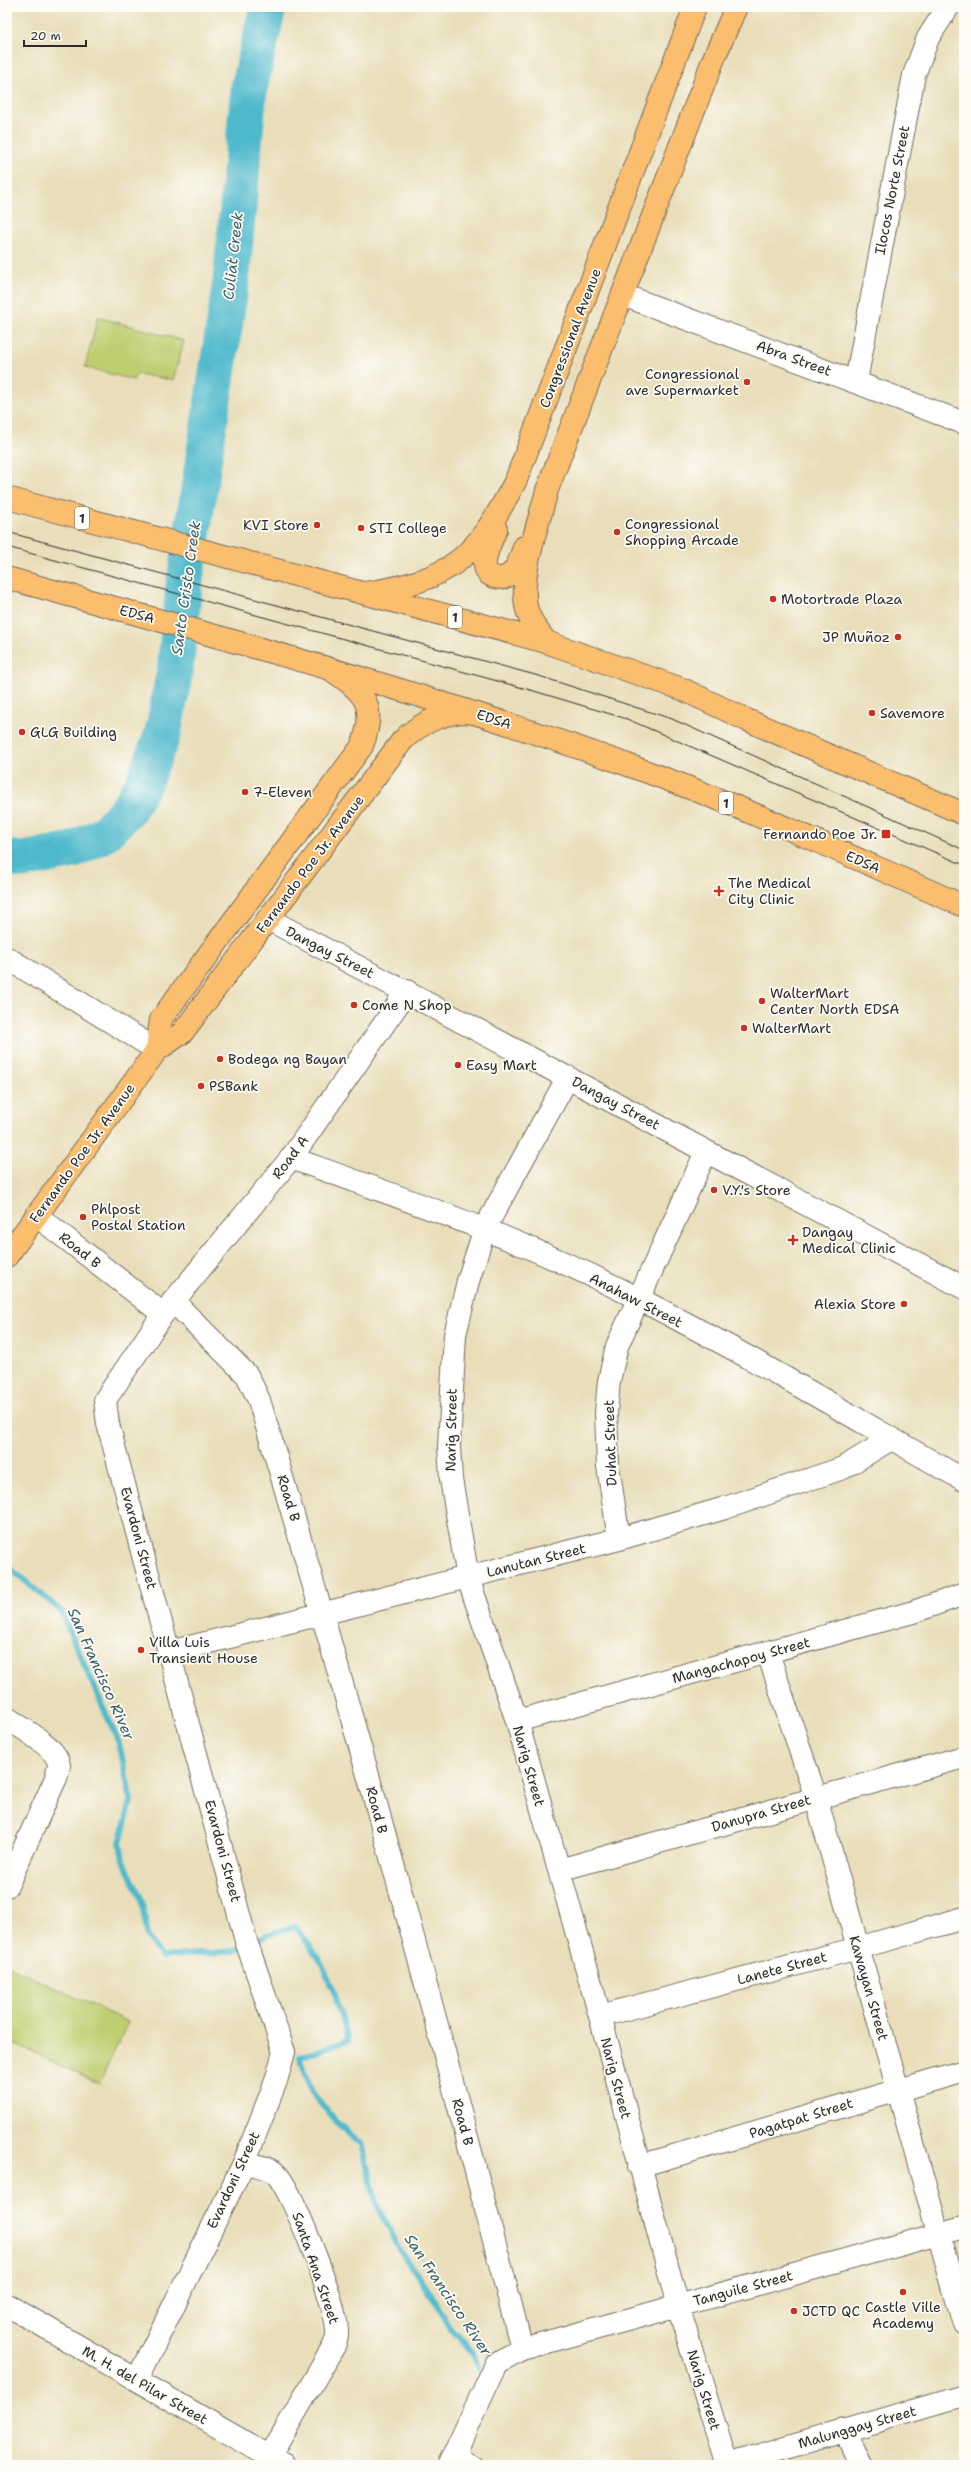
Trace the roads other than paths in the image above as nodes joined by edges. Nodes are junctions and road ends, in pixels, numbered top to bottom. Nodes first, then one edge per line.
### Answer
1 (695, 7) edge
2 (736, 7) edge
3 (948, 7) edge
4 (623, 295) junction
5 (856, 380) junction
6 (964, 423) edge
7 (516, 480) junction
8 (547, 490) junction
9 (7, 498) edge
10 (7, 578) edge
11 (364, 593) junction
12 (546, 642) junction
13 (328, 668) junction
14 (483, 715) junction
15 (964, 814) edge
16 (964, 906) edge
17 (268, 919) junction
18 (7, 958) edge
19 (407, 991) junction
20 (157, 1050) junction
21 (568, 1077) junction
22 (706, 1152) junction
23 (291, 1158) junction
24 (36, 1215) junction
25 (485, 1228) junction
26 (7, 1256) edge
27 (964, 1288) edge
28 (638, 1298) junction
29 (168, 1308) junction
30 (891, 1439) junction
31 (964, 1480) edge
32 (619, 1539) junction
33 (468, 1578) junction
34 (964, 1594) edge
35 (324, 1614) junction
36 (170, 1652) junction
37 (768, 1652) junction
38 (7, 1718) edge
39 (517, 1721) junction
40 (964, 1757) edge
41 (816, 1798) junction
42 (559, 1870) junction
43 (7, 1886) edge
44 (964, 1918) edge
45 (858, 1948) junction
46 (600, 2016) junction
47 (964, 2071) edge
48 (898, 2089) junction
49 (244, 2163) junction
50 (639, 2166) junction
51 (964, 2227) edge
52 (940, 2234) junction
53 (7, 2305) edge
54 (678, 2306) junction
55 (964, 2325) edge
56 (522, 2349) junction
57 (137, 2380) junction
58 (964, 2396) edge
59 (844, 2430) junction
60 (277, 2461) edge
61 (458, 2462) edge
62 (727, 2465) edge
63 (860, 2465) edge

1 - 7 main road, Congressional Avenue
2 - 4 main road
3 - 5 street, Ilocos Norte Street
4 - 5 street, Abra Street
4 - 8 main road
5 - 6 street, Abra Street
7 - 8 main road
7 - 11 main road, Congressional Avenue
8 - 12 main road
9 - 11 main road, 1
10 - 13 main road, EDSA / 1
11 - 12 main road, 1
12 - 15 main road, 1
13 - 14 main road, EDSA / 1
13 - 20 main road, Fernando Poe Jr. Avenue
14 - 16 main road, EDSA / 1
14 - 17 main road, Fernando Poe Jr. Avenue
17 - 19 street, Dangay Street
17 - 20 main road, Fernando Poe Jr. Avenue
18 - 20 street
19 - 21 street, Dangay Street
19 - 23 street, Road A
20 - 24 main road, Fernando Poe Jr. Avenue
21 - 22 street, Dangay Street
21 - 25 street, Narig Street
22 - 27 street, Dangay Street
22 - 28 street, Duhat Street
23 - 25 street, Anahaw Street
23 - 29 street, Road A
24 - 26 main road, Fernando Poe Jr. Avenue
24 - 29 street, Road B
25 - 28 street, Anahaw Street
25 - 33 street, Narig Street
28 - 30 street, Anahaw Street
28 - 32 street, Duhat Street
29 - 35 street, Road B
29 - 36 street, Evardoni Street
30 - 31 street, Anahaw Street
30 - 32 street, Lanutan Street
32 - 33 street, Lanutan Street
33 - 35 street, Lanutan Street
33 - 39 street, Narig Street
34 - 37 street, Mangachapoy Street
35 - 36 street, Lanutan Street
35 - 56 street, Road B
36 - 49 street, Evardoni Street
37 - 39 street, Mangachapoy Street
37 - 41 street, Kawayan Street
38 - 43 street
39 - 42 street, Narig Street
40 - 41 street, Danupra Street
41 - 42 street, Danupra Street
41 - 45 street, Kawayan Street
42 - 46 street, Narig Street
44 - 45 street, Lanete Street
45 - 46 street, Lanete Street
45 - 48 street, Kawayan Street
46 - 50 street, Narig Street
47 - 48 street, Pagatpat Street
48 - 50 street, Pagatpat Street
48 - 52 street, Kawayan Street
49 - 57 street, Evardoni Street
49 - 60 street, Santa Ana Street
50 - 54 street, Narig Street
51 - 52 street, Tanguile Street
52 - 54 street, Tanguile Street
52 - 55 street, Kawayan Street
53 - 57 street, M. H. del Pilar Street
54 - 56 street, Tanguile Street
54 - 62 street, Narig Street
56 - 61 street, Tanguile Street
57 - 60 street, M. H. del Pilar Street
58 - 59 street, Malunggay Street
59 - 62 street, Malunggay Street
59 - 63 street

